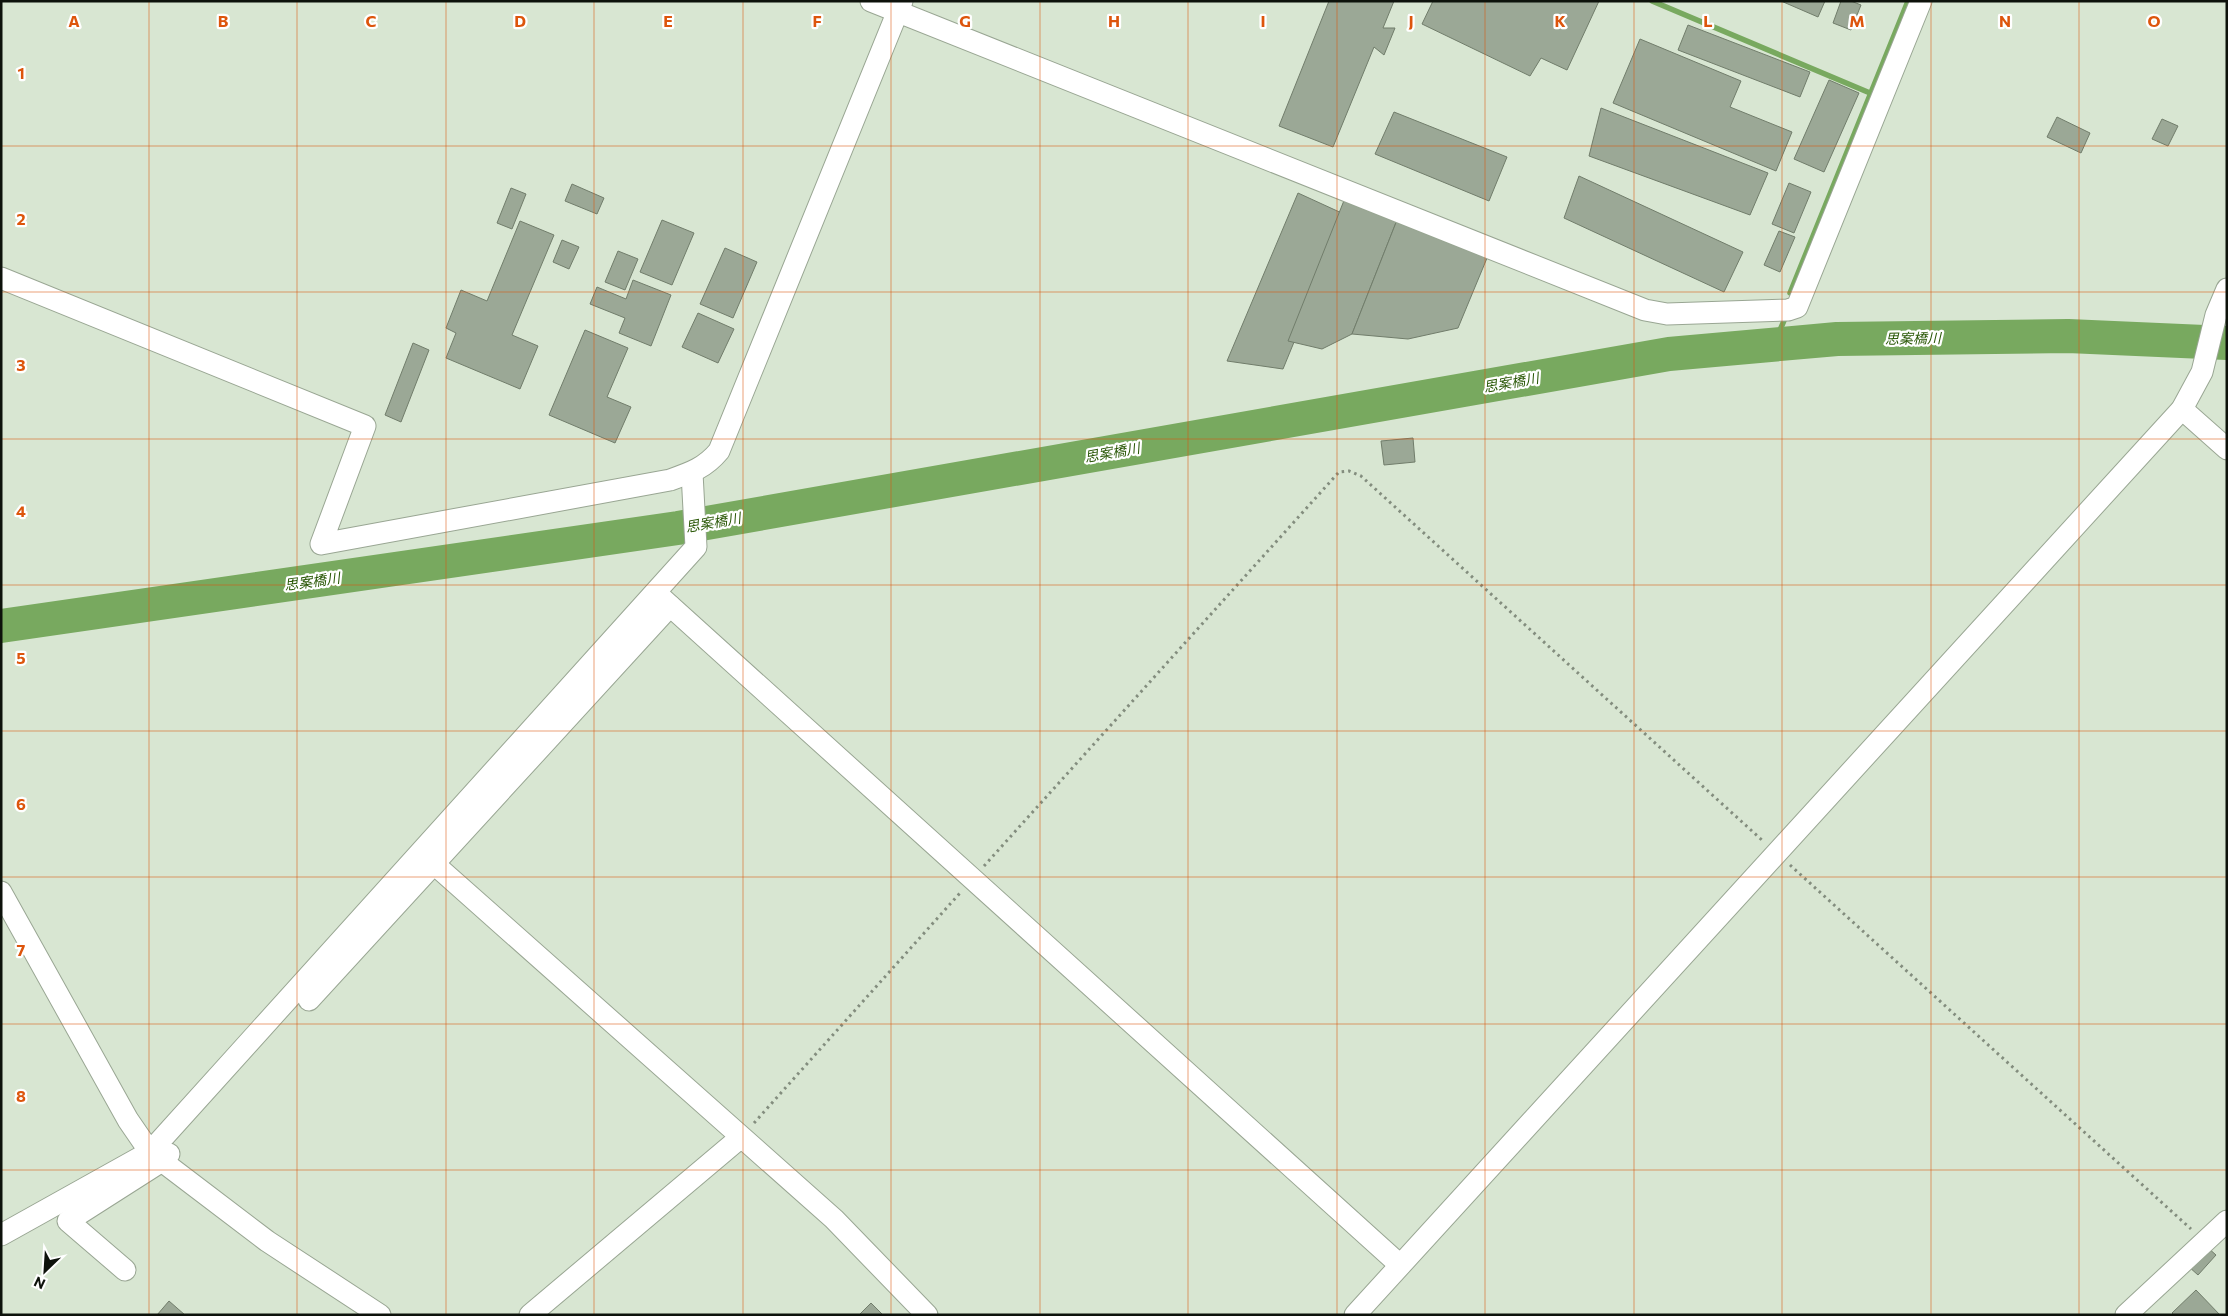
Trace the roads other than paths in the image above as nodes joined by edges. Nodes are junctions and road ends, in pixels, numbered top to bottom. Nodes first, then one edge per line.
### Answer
1 (871, 1) edge
2 (1921, 1) edge
3 (900, 7) edge
4 (1, 278) edge
5 (2227, 289) edge
6 (2182, 409) junction
7 (2227, 449) edge
8 (694, 480) junction
9 (663, 599) junction
10 (433, 863) junction
11 (1, 892) edge
12 (740, 1138) junction
13 (156, 1157) junction
14 (2227, 1220) edge
15 (1, 1236) edge
16 (1400, 1265) junction
17 (125, 1270) dead end
18 (380, 1315) edge
19 (530, 1315) edge
20 (926, 1315) edge
21 (1355, 1315) edge
22 (2126, 1315) edge

1 - 3 street
2 - 3 street
3 - 8 street
4 - 8 street
5 - 6 street
6 - 7 street
6 - 16 street
8 - 9 street
9 - 10 street
9 - 13 street
9 - 16 street
10 - 12 street
10 - 13 street
11 - 13 street
12 - 19 street
12 - 20 street
13 - 15 street
13 - 17 street
13 - 18 street
14 - 22 street
16 - 21 street

